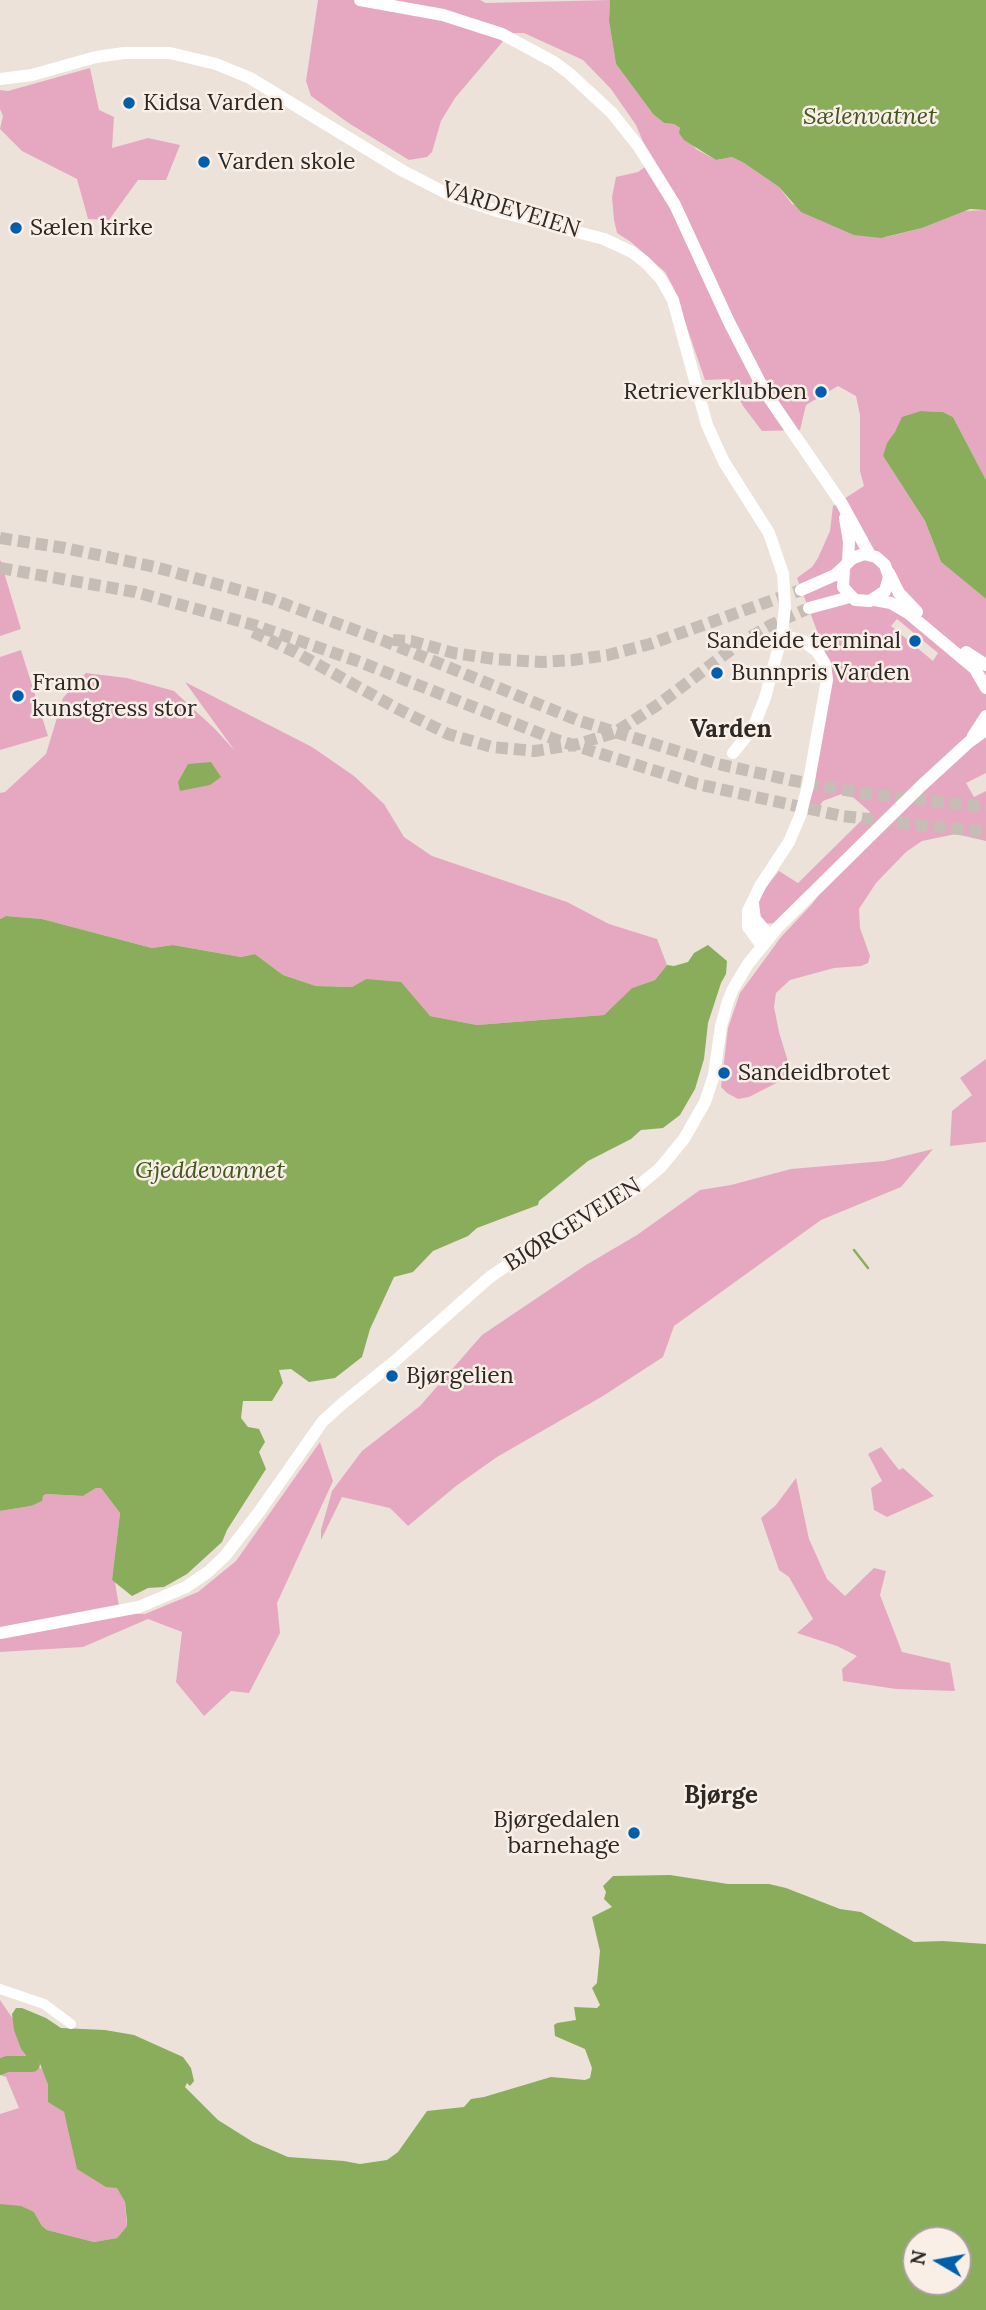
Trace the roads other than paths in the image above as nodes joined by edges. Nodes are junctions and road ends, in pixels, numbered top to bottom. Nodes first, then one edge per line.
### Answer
1 (360, 0) edge
2 (0, 79) edge
3 (842, 504) junction
4 (870, 555) junction
5 (846, 565) junction
6 (888, 570) junction
7 (802, 590) tunnel mouth
8 (850, 597) junction
9 (875, 600) junction
10 (809, 608) tunnel mouth
11 (782, 635) junction
12 (986, 665) edge
13 (986, 688) edge
14 (986, 716) edge
15 (986, 730) edge
16 (986, 737) edge
17 (965, 746) junction
18 (733, 753) dead end
19 (766, 941) junction
20 (0, 1633) edge
21 (0, 1989) edge
22 (71, 2024) dead end

1 - 3 main road
2 - 11 main road, VARDEVEIEN
3 - 4 main road
3 - 5 main road
4 - 5 main road
4 - 6 main road
5 - 7 main road
5 - 8 main road
6 - 9 main road
6 - 12 main road
8 - 9 main road
8 - 10 main road
9 - 13 main road
11 - 18 main road, VARDEVEIEN
11 - 19 main road
14 - 17 main road, BJØRGEVEIEN
15 - 17 main road, BJØRGEVEIEN
16 - 17 main road
17 - 19 main road, BJØRGEVEIEN
19 - 20 main road, BJØRGEVEIEN
21 - 22 street

